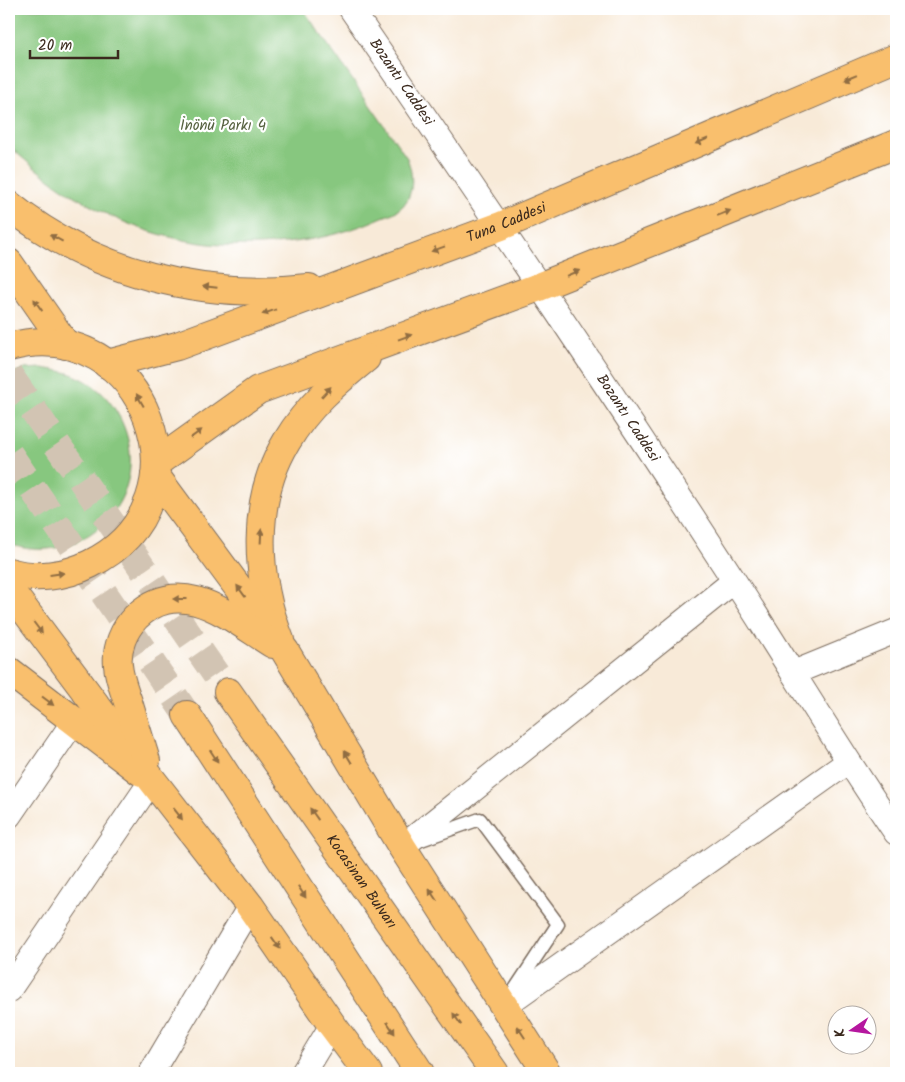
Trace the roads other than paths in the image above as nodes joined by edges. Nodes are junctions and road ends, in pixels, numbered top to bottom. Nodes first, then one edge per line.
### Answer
1 (351, 9) edge
2 (896, 58) edge
3 (896, 144) edge
4 (9, 205) edge
5 (501, 226) junction
6 (9, 263) edge
7 (345, 284) junction
8 (539, 287) junction
9 (66, 345) junction
10 (379, 346) junction
11 (9, 347) edge
12 (107, 364) junction
13 (156, 469) junction
14 (9, 572) edge
15 (734, 581) junction
16 (9, 589) edge
17 (896, 631) edge
18 (285, 651) junction
19 (9, 672) edge
20 (794, 673) junction
21 (228, 692) tunnel mouth
22 (187, 715) tunnel mouth
23 (74, 721) junction
24 (848, 762) junction
25 (152, 780) junction
26 (9, 816) edge
27 (896, 833) edge
28 (402, 847) junction
29 (250, 906) junction
30 (9, 990) edge
31 (504, 1006) junction
32 (332, 1025) junction
33 (151, 1073) edge
34 (303, 1073) edge
35 (360, 1073) edge
36 (368, 1073) edge
37 (420, 1073) edge
38 (495, 1073) edge
39 (547, 1073) edge

1 - 5 street, Bozantı Caddesi
2 -> 5 main road, Tuna Caddesi
8 -> 3 main road
7 -> 4 main road
5 -> 7 main road, Tuna Caddesi
5 - 8 street, Bozantı Caddesi
9 -> 6 main road
7 -> 12 main road, Tuna Caddesi
10 -> 8 main road
8 - 15 street, Bozantı Caddesi
9 - 11 main road
9 - 12 main road
13 -> 10 main road
18 -> 10 main road
13 -> 12 main road
14 -> 13 main road
18 -> 13 main road
15 - 20 street, Bozantı Caddesi
15 - 28 street
16 -> 25 main road
17 - 20 street
18 -> 25 main road
28 -> 18 main road
19 -> 23 main road
20 - 24 street, Bozantı Caddesi
38 -> 21 main road, Kocasinan Bulvarı
22 -> 37 main road
23 - 25 main road
23 - 26 street
24 - 27 street, Bozantı Caddesi
24 - 31 street
25 -> 29 main road
25 - 30 street
31 -> 28 main road
28 - 31 lane
29 -> 32 main road
29 - 33 street
39 -> 31 main road
32 - 34 street
32 - 35 street
32 - 36 main road

